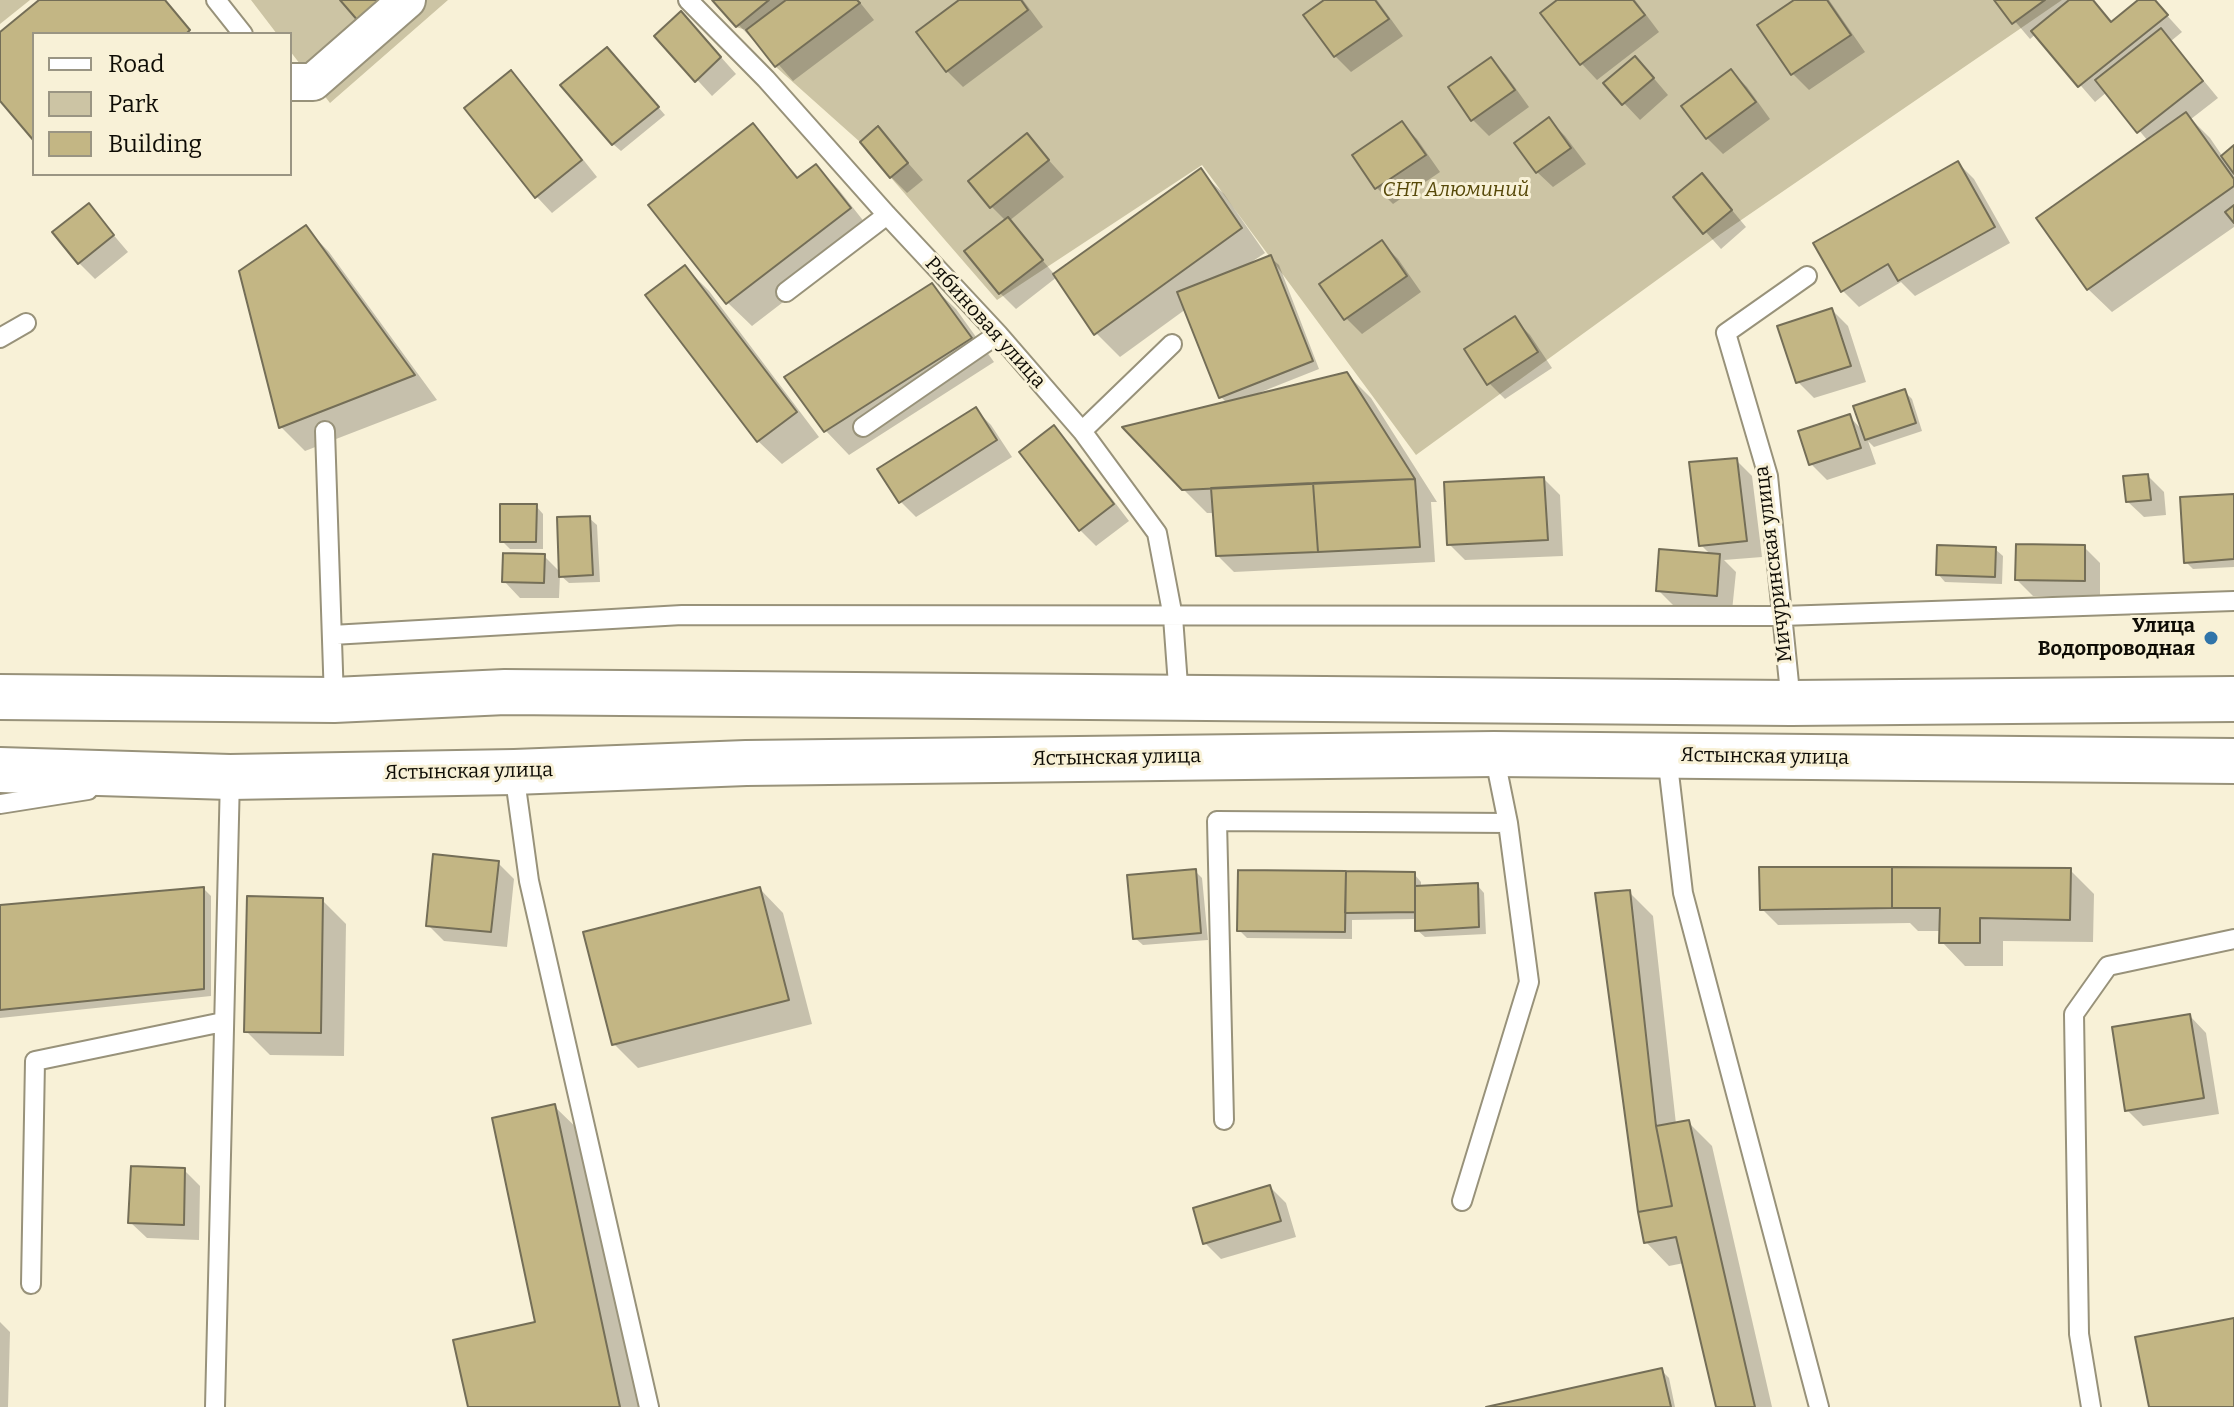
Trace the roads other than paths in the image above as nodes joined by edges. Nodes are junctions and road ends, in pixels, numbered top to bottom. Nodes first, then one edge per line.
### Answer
1 (216, 0) edge
2 (407, 0) edge
3 (688, 0) edge
4 (241, 32) edge
5 (292, 82) edge
6 (887, 215) junction
7 (1807, 276) dead end
8 (786, 292) dead end
9 (26, 323) dead end
10 (998, 334) junction
11 (0, 338) edge
12 (1172, 344) dead end
13 (863, 427) dead end
14 (325, 431) dead end
15 (1082, 431) junction
16 (2234, 601) edge
17 (1781, 616) junction
18 (1173, 617) junction
19 (332, 635) junction
20 (0, 697) edge
21 (1179, 699) junction
22 (2234, 699) edge
23 (334, 700) junction
24 (1791, 703) junction
25 (1494, 754) junction
26 (1667, 756) junction
27 (2234, 761) edge
28 (0, 770) edge
29 (514, 772) junction
30 (210, 775) junction
31 (0, 804) edge
32 (1508, 823) junction
33 (2234, 939) edge
34 (223, 1022) junction
35 (1224, 1120) dead end
36 (1462, 1201) dead end
37 (31, 1284) dead end
38 (215, 1407) edge
39 (649, 1407) edge
40 (1819, 1407) edge
41 (2091, 1407) edge

1 - 4 lane
2 - 5 street
3 - 6 lane, Рябиновая улица
6 - 8 lane
6 - 10 lane, Рябиновая улица
7 - 17 lane, Мичуринская улица
9 - 11 lane
10 - 13 lane
10 - 15 lane, Рябиновая улица
12 - 15 lane
14 - 19 lane
15 - 18 lane, Рябиновая улица
16 - 17 lane
17 - 18 lane
17 - 24 lane, Мичуринская улица
18 - 19 lane
18 - 21 lane, Рябиновая улица
19 - 23 lane
20 - 23 main road
21 - 23 main road
21 - 24 main road
22 - 24 main road
25 - 26 main road, Ястынская улица
25 - 29 main road, Ястынская улица
25 - 32 lane
26 - 27 main road, Ястынская улица
26 - 40 lane
28 - 30 main road, Ястынская улица
29 - 30 main road, Ястынская улица
29 - 39 lane
30 - 31 lane
30 - 34 lane
32 - 35 lane
32 - 36 lane
33 - 41 lane
34 - 37 lane
34 - 38 lane

